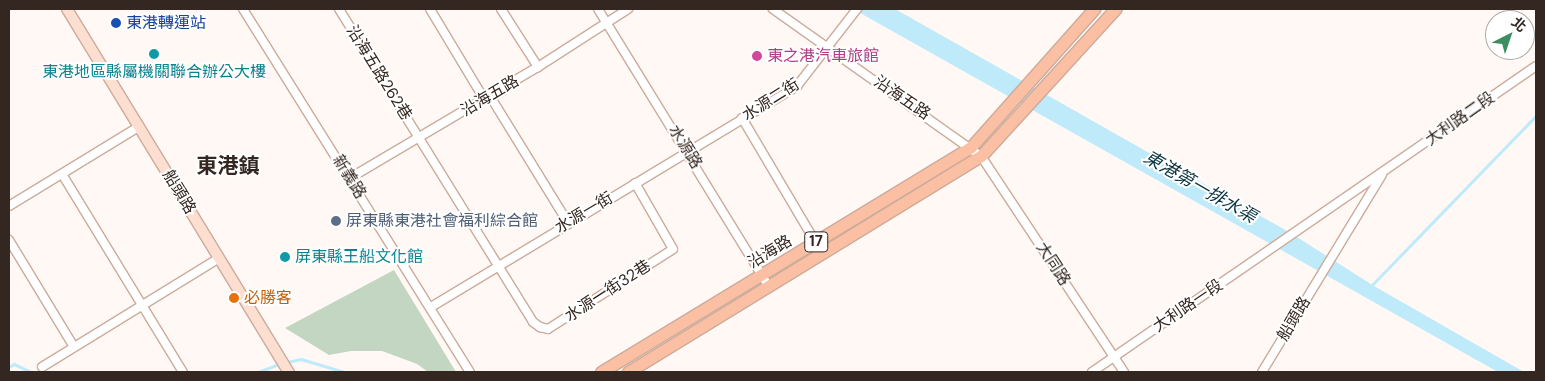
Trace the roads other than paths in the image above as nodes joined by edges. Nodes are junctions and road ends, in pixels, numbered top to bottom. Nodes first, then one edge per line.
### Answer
1 (67, 9) edge
2 (243, 9) edge
3 (339, 9) edge
4 (430, 9) edge
5 (502, 9) edge
6 (598, 9) edge
7 (628, 9) edge
8 (773, 9) edge
9 (857, 9) edge
10 (1094, 9) edge
11 (1115, 9) edge
12 (606, 22) junction
13 (828, 48) junction
14 (1536, 66) edge
15 (538, 67) junction
16 (487, 98) junction
17 (742, 118) junction
18 (140, 126) junction
19 (420, 138) junction
20 (971, 147) junction
21 (688, 151) junction
22 (981, 156) junction
23 (1383, 173) junction
24 (62, 174) junction
25 (350, 178) junction
26 (635, 182) junction
27 (9, 206) edge
28 (568, 224) junction
29 (9, 240) edge
30 (816, 243) junction
31 (219, 258) junction
32 (499, 265) junction
33 (763, 275) junction
34 (769, 286) junction
35 (144, 304) junction
36 (431, 307) junction
37 (74, 347) junction
38 (1114, 357) junction
39 (42, 367) dead end
40 (183, 372) edge
41 (290, 372) edge
42 (470, 372) edge
43 (601, 372) edge
44 (628, 372) edge
45 (1092, 372) edge
46 (1124, 372) edge
47 (1262, 372) edge

1 - 18 main road, 船頭路
2 - 25 street, 新義路
3 - 19 street, 沿海五路262巷
4 - 16 street
5 - 15 street
6 - 12 street, 水源路
7 - 12 street, 沿海五路
8 - 13 street, 沿海五路
9 - 13 street, 水源二街
10 - 20 main road, 沿海路 / 17
11 - 22 main road, 沿海路 / 17
12 - 15 street, 沿海五路
12 - 21 street, 水源路
13 - 17 street, 水源二街
13 - 20 street, 沿海五路
14 - 23 street, 大利路二段
15 - 16 street, 沿海五路
16 - 19 street, 沿海五路
16 - 28 street
17 - 21 street, 水源二街
17 - 30 street
18 - 24 street
18 - 31 main road, 船頭路
19 - 25 street, 沿海五路
19 - 32 street, 沿海五路262巷
20 - 22 street, 沿海五路
20 - 30 main road, 沿海路 / 17
21 - 26 street, 水源一街
21 - 33 street, 水源路
22 - 34 main road, 沿海路 / 17
22 - 38 street, 大同路
23 - 38 street, 大利路一段
23 - 47 street, 船頭路
24 - 27 street
24 - 35 street
25 - 36 street, 新義路
26 - 28 street, 水源一街
26 - 32 street, 水源一街32巷
28 - 32 street, 水源一街
29 - 37 street
30 - 33 main road, 沿海路 / 17
31 - 35 street
31 - 41 main road, 船頭路
32 - 36 street, 水源一街
33 - 34 street, 水源路
33 - 43 main road, 沿海路 / 17
34 - 44 main road, 沿海路 / 17
35 - 37 street
35 - 40 street
36 - 42 street, 新義路
37 - 39 street
38 - 45 street, 大利路一段
38 - 46 street, 大同路

